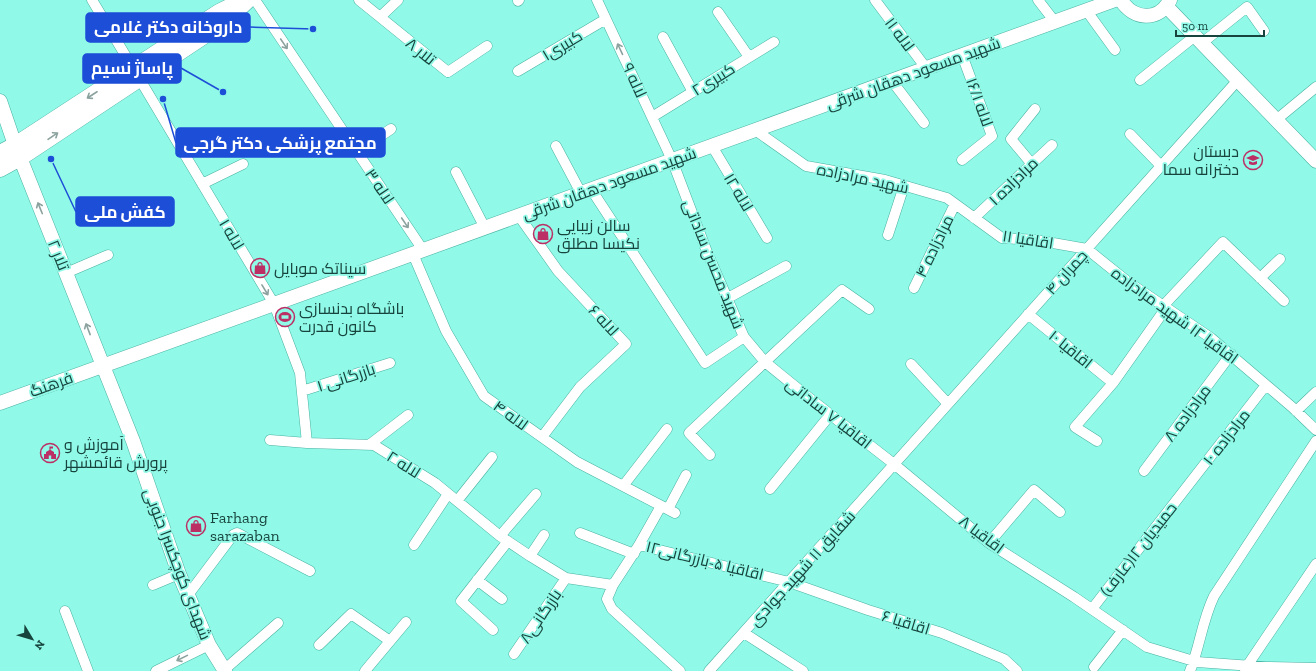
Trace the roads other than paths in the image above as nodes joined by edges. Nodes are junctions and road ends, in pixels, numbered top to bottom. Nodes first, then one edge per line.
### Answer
1 (92, 0) edge
2 (243, 0) edge
3 (248, 0) edge
4 (255, 0) edge
5 (359, 0) edge
6 (398, 0) edge
7 (598, 0) edge
8 (875, 0) edge
9 (1038, 0) edge
10 (1115, 0) edge
11 (1121, 0) edge
12 (1169, 3) edge
13 (1086, 10) junction
14 (718, 12) dead end
15 (380, 17) junction
16 (606, 19) junction
17 (1055, 22) junction
18 (1264, 31) dead end
19 (663, 37) dead end
20 (1199, 39) junction
21 (774, 42) dead end
22 (487, 46) dead end
23 (1115, 50) dead end
24 (962, 55) junction
25 (749, 57) junction
26 (926, 68) junction
27 (518, 71) dead end
28 (136, 73) junction
29 (1140, 80) dead end
30 (1238, 80) junction
31 (892, 81) junction
32 (1316, 87) edge
33 (693, 92) junction
34 (0, 101) edge
35 (1035, 109) dead end
36 (652, 117) junction
37 (1276, 120) junction
38 (924, 123) dead end
39 (390, 129) dead end
40 (756, 130) junction
41 (1130, 134) dead end
42 (1052, 145) dead end
43 (556, 146) dead end
44 (712, 146) junction
45 (18, 152) junction
46 (357, 152) junction
47 (0, 153) edge
48 (672, 160) junction
49 (962, 160) dead end
50 (1316, 161) edge
51 (1031, 163) junction
52 (243, 164) dead end
53 (1160, 166) junction
54 (0, 169) edge
55 (456, 172) dead end
56 (202, 184) junction
57 (904, 186) junction
58 (586, 191) junction
59 (955, 204) junction
60 (519, 216) junction
61 (974, 218) junction
62 (485, 228) junction
63 (888, 235) dead end
64 (767, 238) dead end
65 (1087, 249) junction
66 (418, 252) junction
67 (108, 255) dead end
68 (1280, 259) dead end
69 (786, 266) dead end
70 (66, 273) junction
71 (1260, 278) junction
72 (914, 288) dead end
73 (728, 298) junction
74 (1284, 301) dead end
75 (274, 304) junction
76 (1165, 307) junction
77 (870, 309) dead end
78 (1028, 314) junction
79 (744, 337) junction
80 (1230, 354) junction
81 (764, 362) junction
82 (390, 364) dead end
83 (911, 364) dead end
84 (102, 365) junction
85 (1113, 383) junction
86 (1266, 385) junction
87 (302, 391) junction
88 (1316, 392) edge
89 (0, 403) edge
90 (948, 404) junction
91 (1296, 411) junction
92 (830, 415) junction
93 (408, 416) dead end
94 (667, 429) dead end
95 (1316, 430) edge
96 (542, 437) junction
97 (270, 440) dead end
98 (1098, 441) dead end
99 (1316, 441) edge
100 (307, 444) junction
101 (369, 445) junction
102 (710, 455) dead end
103 (492, 457) dead end
104 (894, 464) junction
105 (1144, 471) dead end
106 (686, 475) dead end
107 (623, 486) junction
108 (770, 489) dead end
109 (1185, 489) joint
110 (448, 494) junction
111 (536, 494) dead end
112 (457, 501) junction
113 (668, 509) junction
114 (1060, 512) dead end
115 (580, 533) dead end
116 (544, 535) dead end
117 (504, 539) junction
118 (990, 542) junction
119 (414, 544) dead end
120 (636, 549) junction
121 (530, 556) junction
122 (1315, 568) edge
123 (310, 571) dead end
124 (179, 574) junction
125 (566, 578) junction
126 (477, 580) junction
127 (789, 582) junction
128 (153, 585) dead end
129 (613, 585) junction
130 (188, 595) junction
131 (502, 599) dead end
132 (1092, 609) junction
133 (66, 611) dead end
134 (406, 622) dead end
135 (278, 623) dead end
136 (494, 630) dead end
137 (1123, 630) junction
138 (744, 633) junction
139 (390, 641) junction
140 (209, 645) junction
141 (319, 645) dead end
142 (514, 654) dead end
143 (1192, 666) edge
144 (1094, 667) dead end
145 (1246, 668) edge
146 (1316, 668) edge
147 (224, 670) edge
148 (88, 671) edge
149 (156, 671) edge
150 (365, 671) edge
151 (680, 671) edge
152 (709, 671) edge
153 (803, 671) edge
154 (1017, 671) edge

1 - 28 street, لاله ۱
2 - 28 main road
3 - 28 main road
4 -> 46 street, لاله ۳
5 - 15 street, تلار ۸
6 - 15 street
7 - 16 street, لاله ۹
8 - 26 street, لاله ۱۱
9 - 17 street
10 - 13 main road, شهید مسعود دهقان شرقی
11 - 12 main road
12 - 20 main road
13 - 17 main road, شهید مسعود دهقان شرقی
13 - 23 street
14 - 25 street
15 - 22 street, تلار ۸
16 - 27 street, کبیری۱
36 -> 16 street, لاله ۹
17 - 24 main road, شهید مسعود دهقان شرقی
18 - 20 street
19 - 33 street
20 - 29 street
20 - 30 main road
21 - 25 street, کبیری۲
24 - 26 main road, شهید مسعود دهقان شرقی
24 - 49 street, لاله ۱۶/۱
25 - 33 street, کبیری۲
26 - 31 main road, شهید مسعود دهقان شرقی
28 - 45 main road
28 - 56 street, لاله ۱
30 - 37 main road
30 - 53 street, چمران ۴
31 - 38 street
31 - 40 main road, شهید مسعود دهقان شرقی
32 - 37 street
33 - 36 street, کبیری۲
34 - 45 main road, تلار ۲
35 - 51 street
36 - 48 street, لاله ۹
37 - 50 main road
39 - 46 street
40 - 44 main road, شهید مسعود دهقان شرقی
40 - 57 street, شهید مرادزاده
41 - 53 street
42 - 51 street, مرادزاده ۱
43 - 58 street
44 - 48 main road, شهید مسعود دهقان شرقی
44 - 64 street, لاله ۱۲
45 - 47 main road
45 - 54 main road
70 -> 45 main road, تلار ۲
46 -> 66 street, لاله ۳
48 - 58 main road, شهید مسعود دهقان شرقی
48 - 73 street, شهید محسن ساداتی
51 - 61 street, مرادزاده ۱
52 - 56 street
53 - 65 street, چمران ۴
55 - 62 street
56 -> 75 street, لاله ۱
57 - 59 street, شهید مرادزاده
57 - 63 street
58 - 60 main road, شهید مسعود دهقان شرقی
58 - 79 street
59 - 61 street, شهید مرادزاده
59 - 72 street, مرادزاده ۴
60 - 62 main road, شهید مسعود دهقان شرقی
60 - 96 street, لاله ۶
61 - 65 street, اقاقیا ۱۱
62 - 66 main road, شهید مسعود دهقان شرقی
65 - 76 street, اقاقیا ۱۲ شهید مرادزاده
65 - 78 street, چمران ۴
66 - 75 main road, شهید مسعود دهقان شرقی
66 - 96 street, لاله ۴
67 - 70 street
68 - 71 street
69 - 73 street
84 -> 70 main road, تلار ۲
71 - 74 street
71 - 76 street
73 - 79 street, شهید محسن ساداتی
75 - 84 main road, شهید مسعود دهقان شرقی
75 - 87 street
76 - 80 street, اقاقیا ۱۲ شهید مرادزاده
76 - 85 street
77 - 81 street
78 - 85 street, اقاقیا ۱۰
78 - 90 street, چمران ۴
79 - 81 street, شهید محسن ساداتی
80 - 86 street, اقاقیا ۱۲ شهید مرادزاده
80 - 105 street, مرادزاده ۸
81 - 92 street, اقاقیا ۷ ساداتی
81 - 102 street
82 - 87 street, بازرگانی ۱
83 - 90 street
84 - 89 main road, فرهنگ
84 - 124 main road, شهدای کوچکسرا جنوبی
85 - 98 street
86 - 91 street, اقاقیا ۱۲ شهید مرادزاده
86 - 109 street, مرادزاده ۱۰
87 - 100 street
88 - 91 street
90 - 104 street, چمران ۴
91 - 95 street, اقاقیا ۱۲ شهید مرادزاده
92 - 104 street, اقاقیا ۷ ساداتی
92 - 108 street
93 - 101 street
94 - 107 street
96 - 107 street, لاله ۴
97 - 100 street, لاله ۲
99 - 143 street
100 - 101 street, لاله ۲
101 - 110 street, لاله ۲
103 - 112 street
104 - 118 street, اقاقیا ۸
104 - 127 street, شقایق ۱۱ شهید جوادی
106 - 113 street, اقاقیا ۵-بازرگانی۱۲
107 - 113 street, لاله ۴
109 - 132 street, حمیدیان ۱۲(عارف)
110 - 112 street, لاله ۲
110 - 119 street
111 - 117 street
112 - 117 street, لاله ۲
113 - 120 street, اقاقیا ۵-بازرگانی۱۲
114 - 118 street
115 - 120 street
116 - 121 street
117 - 121 street, لاله ۲
117 - 126 street
118 - 132 street, اقاقیا ۸
120 - 127 street, اقاقیا ۵-بازرگانی۱۲
120 - 129 street
121 - 125 street, لاله ۲
122 - 145 street
123 - 130 street
124 - 128 street
124 - 130 main road, شهدای کوچکسرا جنوبی
125 - 129 street, لاله ۲
125 - 142 street, بازرگانی۸
126 - 131 street
126 - 136 street
127 - 138 street, شقایق ۱۱ شهید جوادی
127 - 154 street, اقاقیا ۶
129 - 151 street
130 - 140 main road, شهدای کوچکسرا جنوبی
132 - 137 street, اقاقیا ۸
133 - 148 street
134 - 139 street
135 - 147 street
137 - 143 street, اقاقیا ۸
137 - 144 street
138 - 152 street, شقایق ۱۱ شهید جوادی
138 - 153 street
139 - 141 street
139 - 150 street
140 - 147 main road, شهدای کوچکسرا جنوبی
140 -> 149 street
143 - 145 street, اقاقیا ۸
145 - 146 street, اقاقیا ۸

